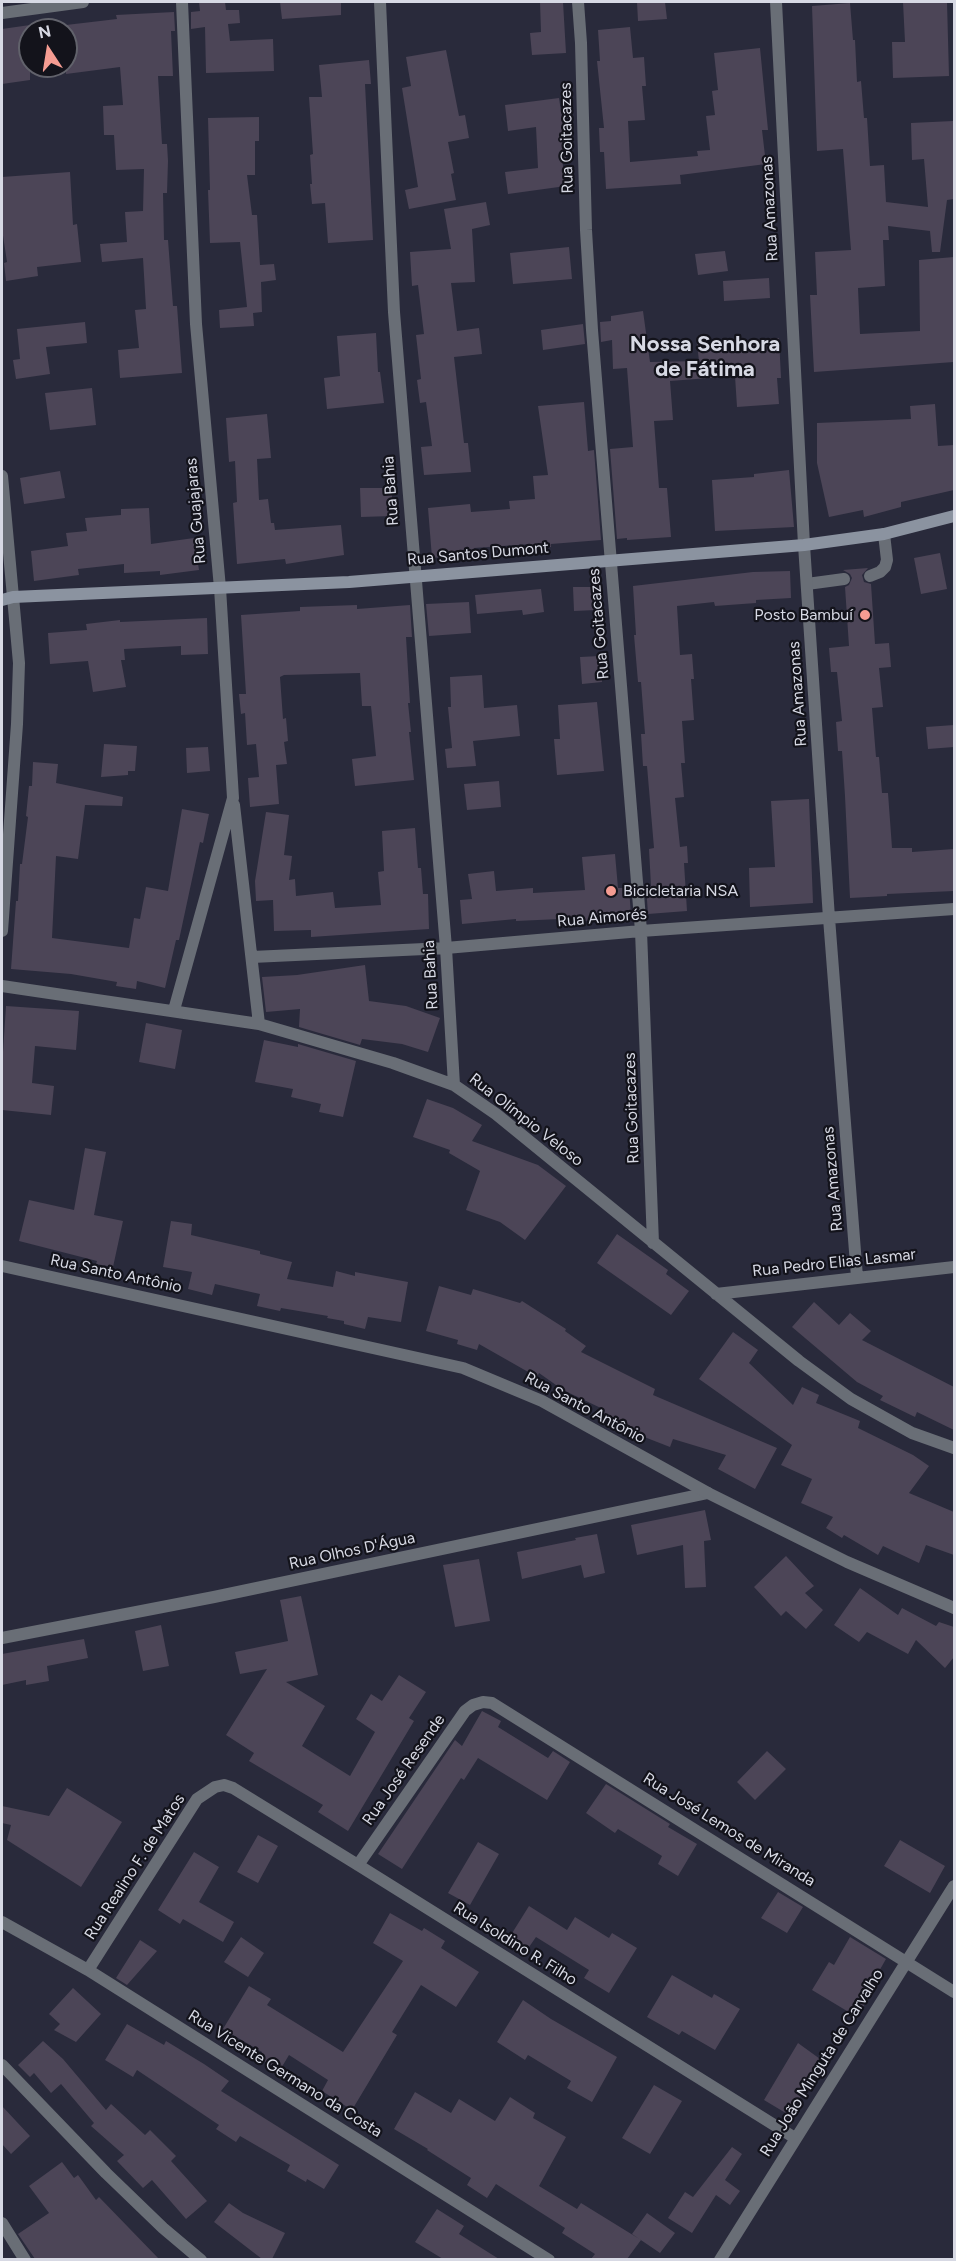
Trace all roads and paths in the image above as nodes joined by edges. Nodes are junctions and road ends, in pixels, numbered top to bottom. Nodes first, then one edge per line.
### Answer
1 (83, 2) edge
2 (182, 2) edge
3 (380, 2) edge
4 (578, 2) edge
5 (776, 2) edge
6 (2, 13) edge
7 (2, 476) edge
8 (954, 516) edge
9 (884, 534) junction
10 (804, 545) junction
11 (610, 561) junction
12 (414, 576) junction
13 (870, 576) dead end
14 (844, 579) dead end
15 (807, 584) junction
16 (220, 588) junction
17 (7, 598) edge
18 (233, 798) junction
19 (4, 866) edge
20 (954, 909) edge
21 (829, 918) junction
22 (2, 931) edge
23 (641, 931) junction
24 (446, 948) junction
25 (252, 957) junction
26 (2, 986) edge
27 (174, 1010) junction
28 (259, 1024) junction
29 (454, 1085) junction
30 (653, 1243) junction
31 (2, 1266) edge
32 (954, 1267) edge
33 (857, 1277) junction
34 (716, 1294) junction
35 (954, 1448) edge
36 (708, 1493) junction
37 (954, 1608) edge
38 (2, 1638) edge
39 (483, 1702) joint
40 (215, 1787) joint
41 (358, 1865) junction
42 (954, 1886) edge
43 (2, 1922) edge
44 (906, 1961) junction
45 (88, 1970) junction
46 (954, 1992) edge
47 (2, 2065) edge
48 (795, 2138) junction
49 (2, 2223) edge
50 (25, 2259) edge
51 (201, 2259) edge
52 (549, 2259) edge
53 (720, 2259) edge

1 - 6 street
2 - 16 street, Rua Guajajaras
3 - 12 street, Rua Bahia
4 - 11 street, Rua Goitacazes
5 - 10 street, Rua Amazonas
7 - 17 street
8 - 9 main road, Rua Santos Dumont
9 - 10 main road, Rua Santos Dumont
9 - 13 street
10 - 11 main road, Rua Santos Dumont
10 - 15 street, Rua Amazonas
11 - 12 main road, Rua Santos Dumont
11 - 23 street, Rua Goitacazes
12 - 16 main road, Rua Santos Dumont
12 - 24 street, Rua Bahia
14 - 15 street
15 - 21 street, Rua Amazonas
16 - 17 main road, Rua Santos Dumont
16 - 18 street, Rua Guajajaras
17 - 19 street
18 - 25 street
18 - 27 street, Rua Guajajaras
19 - 22 street
20 - 21 street, Rua Aimorés
21 - 23 street, Rua Aimorés
21 - 33 street, Rua Amazonas
23 - 24 street, Rua Aimorés
23 - 30 street, Rua Goitacazes
24 - 25 street, Rua Aimorés
24 - 29 street, Rua Bahia
25 - 28 street
26 - 27 street, Rua Olímpio Veloso
27 - 28 street, Rua Olímpio Veloso
28 - 29 street, Rua Olímpio Veloso
29 - 30 street, Rua Olímpio Veloso
30 - 34 street, Rua Olímpio Veloso
31 - 36 street, Rua Santo Antônio
32 - 33 street, Rua Pedro Elias Lasmar
33 - 34 street, Rua Pedro Elias Lasmar
34 - 35 street, Rua Olímpio Veloso
36 - 37 street, Rua Santo Antônio
36 - 38 street, Rua Olhos D'Água
39 - 41 street, Rua José Resende
39 - 44 street, Rua José Lemos de Miranda
40 - 41 street, Rua Isoldino R. Filho
40 - 45 street, Rua Realino F. de Matos
41 - 48 street, Rua Isoldino R. Filho
42 - 44 street, Rua João Minguta de Carvalho
43 - 45 street, Rua Vicente Germano da Costa
44 - 46 street, Rua José Lemos de Miranda
44 - 48 street, Rua João Minguta de Carvalho
45 - 52 street, Rua Vicente Germano da Costa
47 - 51 street
48 - 53 street, Rua João Minguta de Carvalho
49 - 50 street

